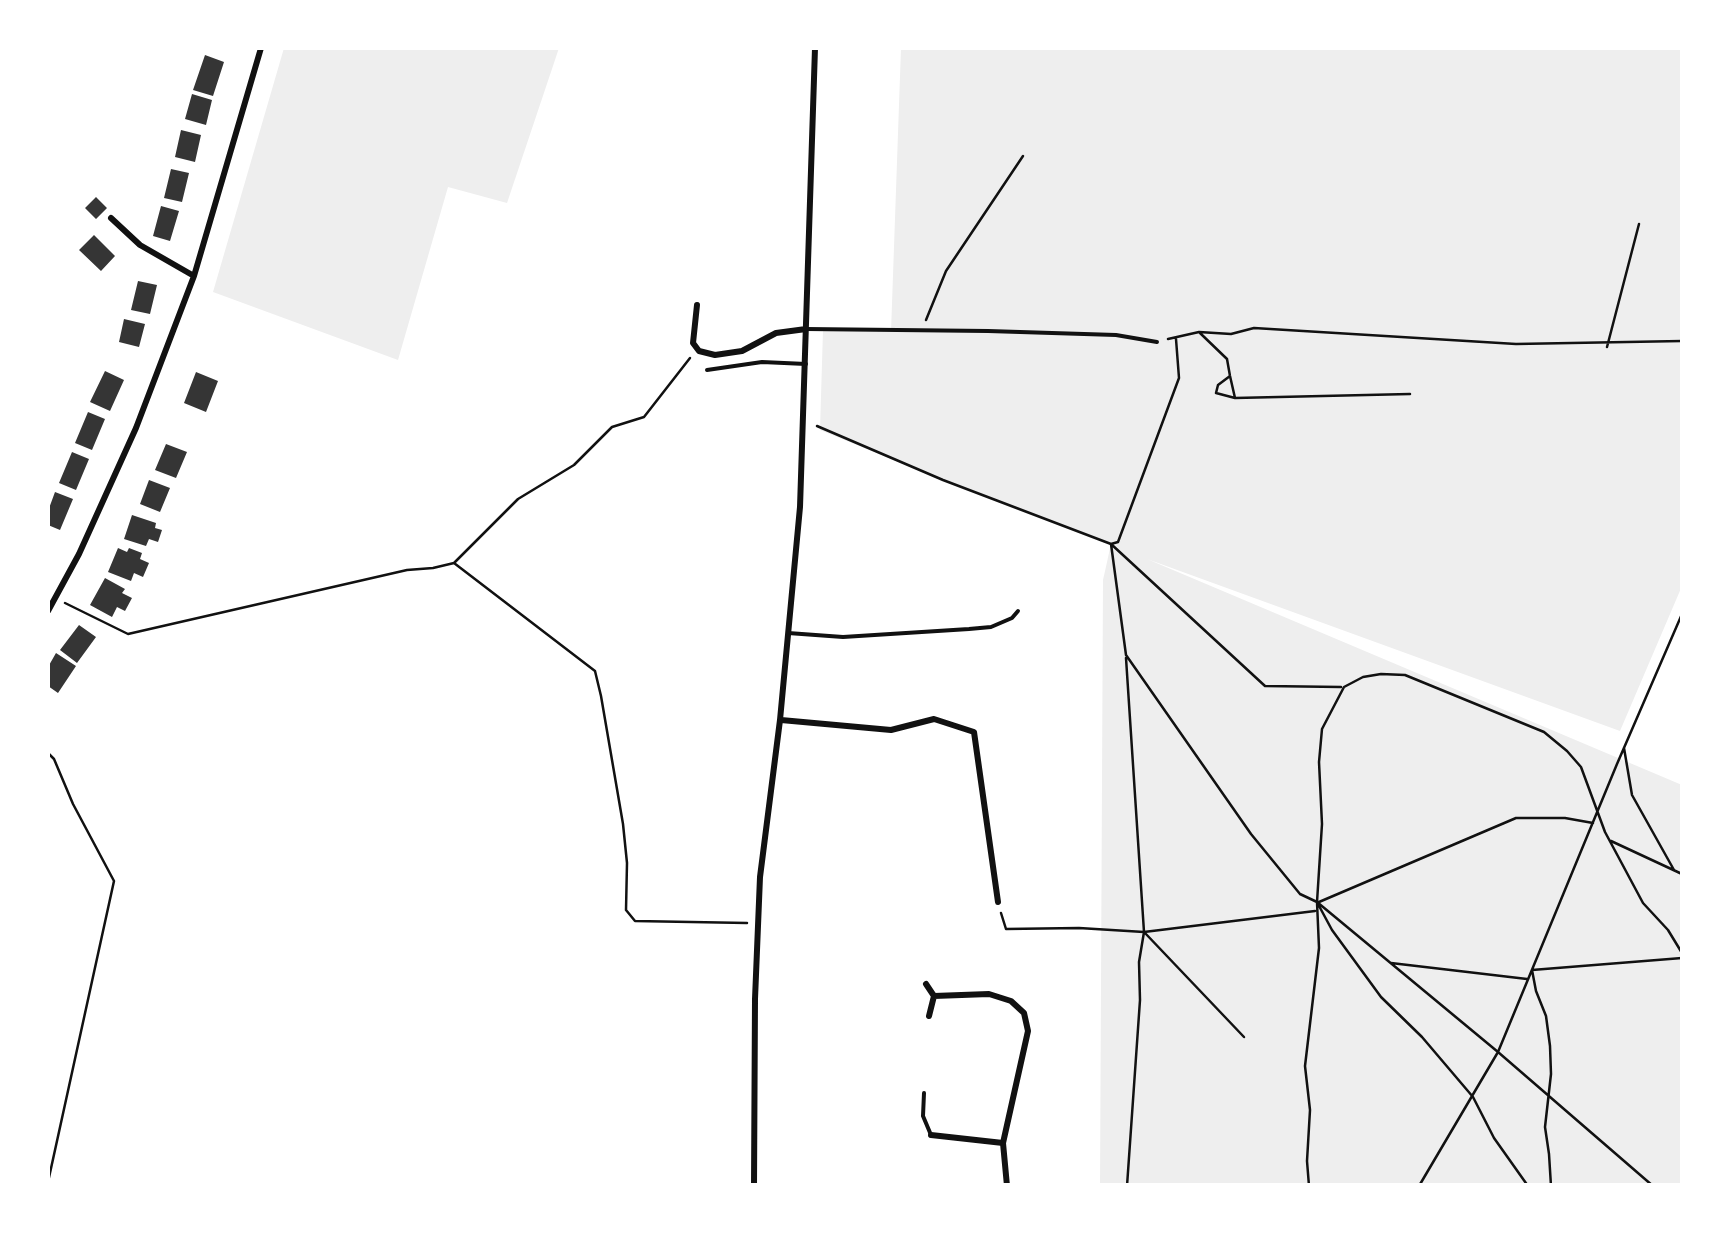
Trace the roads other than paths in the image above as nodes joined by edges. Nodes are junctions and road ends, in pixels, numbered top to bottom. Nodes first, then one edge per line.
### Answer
1 (261, 48) edge
2 (815, 48) edge
3 (111, 218) dead end
4 (194, 276) junction
5 (697, 306) dead end
6 (806, 329) junction
7 (1156, 342) road end
8 (806, 364) junction
9 (707, 370) dead end
10 (1018, 610) dead end
11 (48, 611) edge
12 (788, 632) junction
13 (780, 720) junction
14 (998, 902) road end
15 (926, 984) dead end
16 (934, 996) junction
17 (930, 1016) dead end
18 (924, 1092) dead end
19 (931, 1135) joint
20 (1002, 1142) junction
21 (754, 1186) edge
22 (1007, 1186) edge

1 - 4 street
2 - 6 street
3 - 4 street
4 - 11 street
5 - 6 street
6 - 7 lane
6 - 8 street
8 - 9 lane
8 - 12 street
10 - 12 lane
12 - 13 street
13 - 14 street
13 - 21 street
15 - 16 street
16 - 17 street
16 - 20 street
18 - 19 lane
19 - 20 street
20 - 22 street

